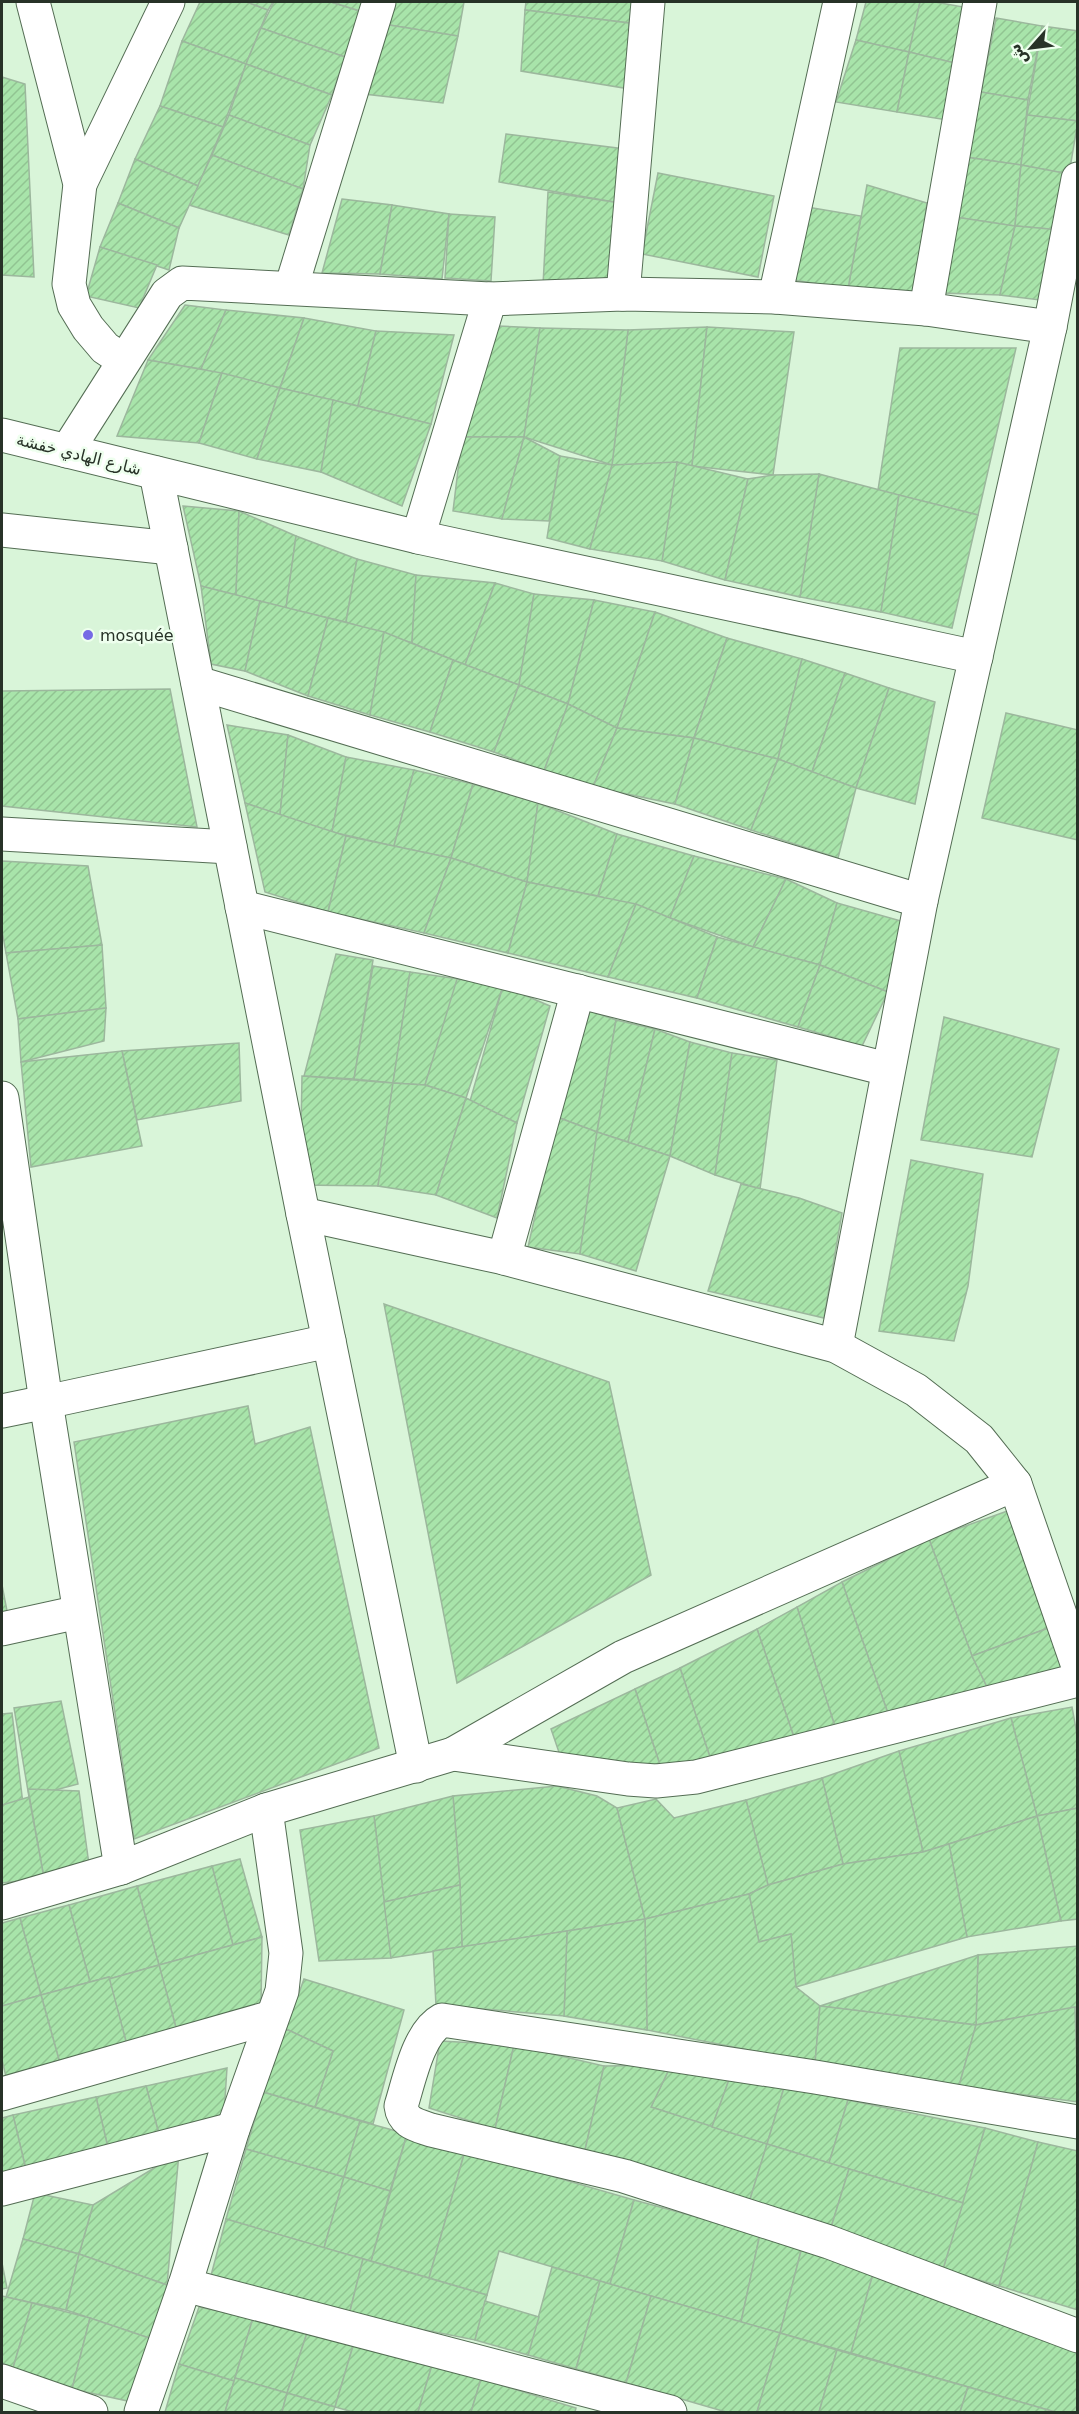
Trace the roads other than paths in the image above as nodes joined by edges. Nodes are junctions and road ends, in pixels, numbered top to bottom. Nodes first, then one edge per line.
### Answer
1 (33, 2) edge
2 (168, 2) edge
3 (379, 2) edge
4 (648, 2) edge
5 (840, 2) edge
6 (980, 2) edge
7 (1077, 179) edge
8 (80, 184) junction
9 (291, 288) junction
10 (623, 294) junction
11 (775, 297) junction
12 (490, 299) junction
13 (926, 309) junction
14 (1050, 327) junction
15 (123, 360) junction
16 (2, 435) edge
17 (67, 451) junction
18 (156, 473) junction
19 (2, 530) edge
20 (418, 537) junction
21 (171, 549) junction
22 (976, 657) junction
23 (198, 683) junction
24 (2, 834) edge
25 (230, 847) junction
26 (921, 901) junction
27 (242, 907) junction
28 (578, 991) junction
29 (887, 1069) junction
30 (2, 1098) edge
31 (303, 1214) junction
32 (504, 1258) junction
33 (329, 1341) junction
34 (836, 1346) junction
35 (46, 1402) junction
36 (2, 1411) edge
37 (1015, 1484) junction
38 (79, 1612) junction
39 (2, 1629) edge
40 (1077, 1666) edge
41 (1077, 1680) edge
42 (453, 1754) junction
43 (416, 1766) junction
44 (266, 1810) junction
45 (121, 1868) junction
46 (2, 1903) edge
47 (272, 2017) junction
48 (2, 2094) edge
49 (1077, 2122) edge
50 (233, 2129) junction
51 (2, 2189) edge
52 (185, 2285) junction
53 (1077, 2336) edge
54 (2, 2381) edge
55 (92, 2412) edge
56 (141, 2412) edge
57 (670, 2412) edge

1 - 8 street
2 - 8 street
3 - 9 street
4 - 10 street
5 - 11 street
6 - 13 street
7 - 14 street
8 - 15 street
9 - 12 street
9 - 15 street
10 - 11 street
10 - 12 street
11 - 13 street
12 - 20 street
13 - 14 street
14 - 22 street
15 - 17 street
16 - 17 street, شارع الهادي خفشة
17 - 18 street, شارع الهادي خفشة
18 - 20 street, شارع الهادي خفشة
18 - 21 street
19 - 21 street
20 - 22 street, شارع الهادي خفشة
21 - 23 street
22 - 26 street
23 - 25 street
23 - 26 street
24 - 25 street
25 - 27 street
26 - 29 street
27 - 28 street
27 - 31 street
28 - 29 street
28 - 32 street
29 - 34 street
30 - 35 street
31 - 32 street
31 - 33 street
32 - 34 street
33 - 35 street
33 - 43 street
34 - 37 street
35 - 36 street
35 - 38 street
37 - 40 street
37 - 42 street
38 - 39 street
38 - 45 street
41 - 42 street
42 - 43 street
43 - 44 street
44 - 45 street
44 - 47 street
45 - 46 street
47 - 48 street
47 - 50 street
49 - 53 street
50 - 51 street
50 - 52 street
52 - 56 street
52 - 57 street
54 - 55 street

